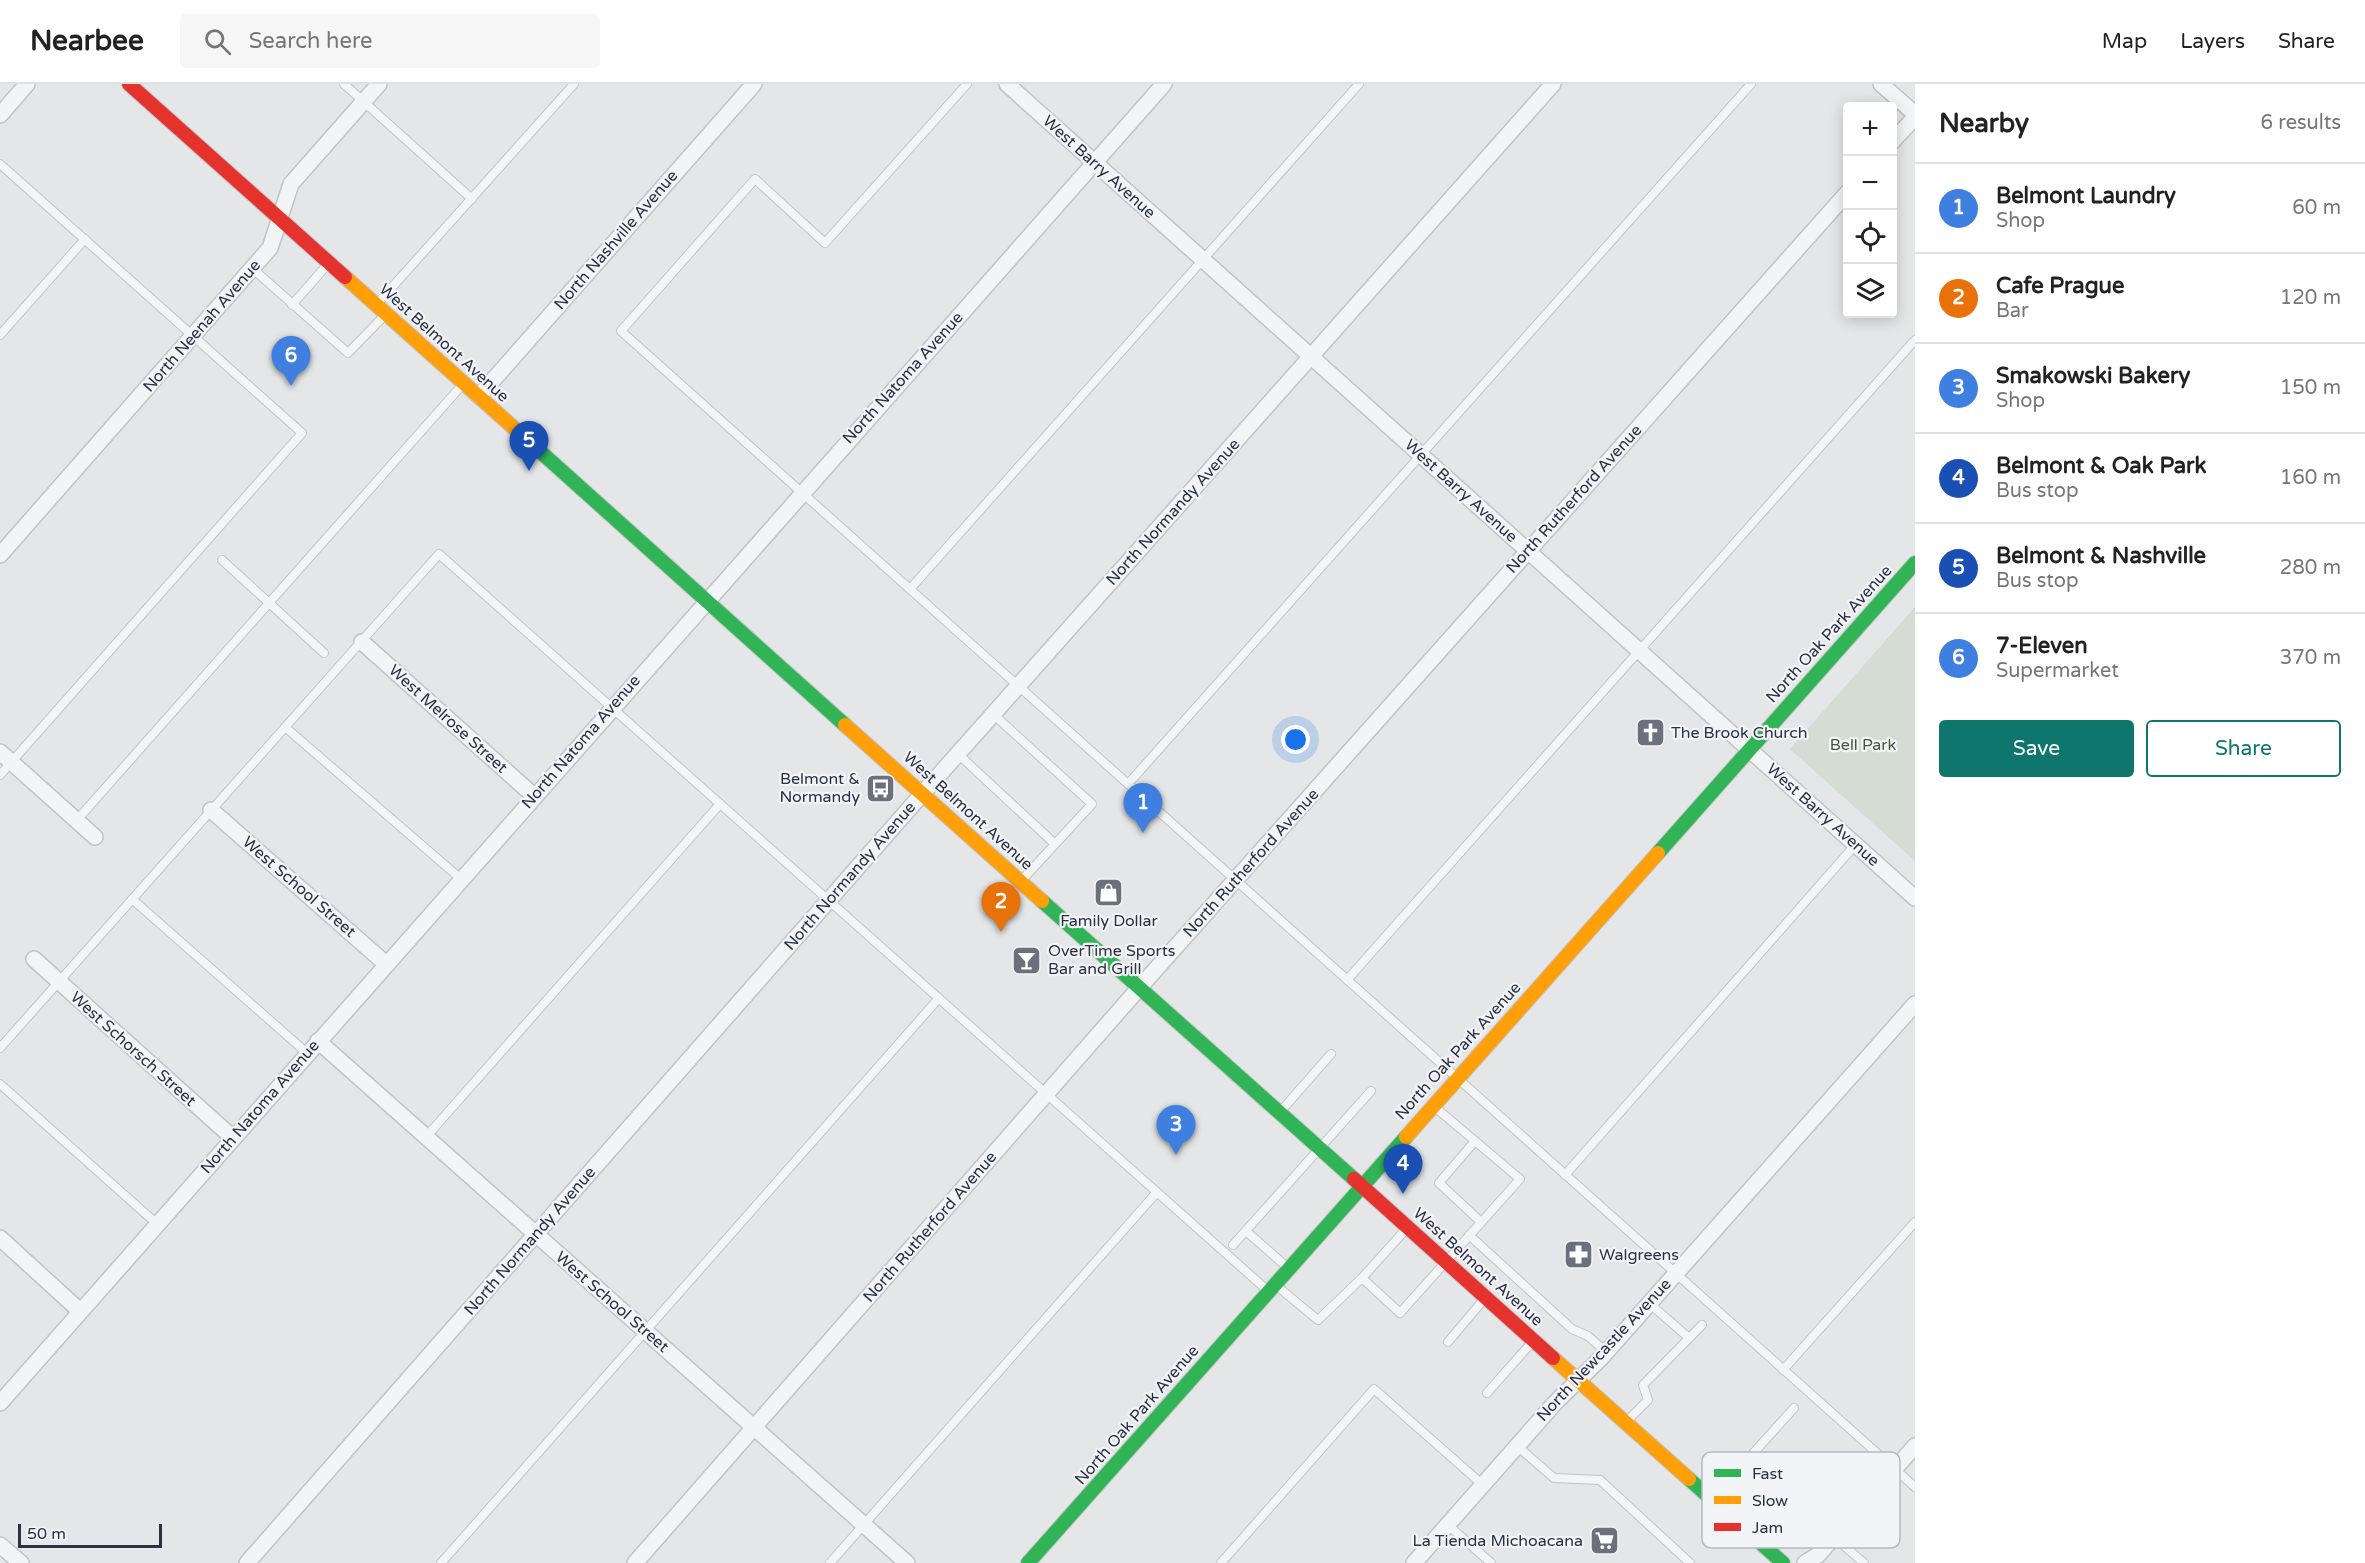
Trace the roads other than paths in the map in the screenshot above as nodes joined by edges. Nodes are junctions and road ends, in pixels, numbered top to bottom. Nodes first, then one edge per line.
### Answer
1 (27, 84) edge
2 (129, 84) edge
3 (344, 84) edge
4 (379, 84) edge
5 (574, 84) edge
6 (754, 84) edge
7 (967, 84) edge
8 (1007, 84) edge
9 (1164, 84) edge
10 (1359, 84) edge
11 (1553, 84) edge
12 (1751, 84) edge
13 (1881, 84) edge
14 (364, 102) junction
15 (0, 115) edge
16 (1915, 115) edge
17 (1897, 137) edge
18 (1095, 163) junction
19 (0, 164) edge
20 (1843, 198) edge
21 (472, 199) junction
22 (280, 219) junction
23 (85, 239) junction
24 (1203, 261) junction
25 (329, 262) junction
26 (253, 268) junction
27 (292, 305) junction
28 (381, 309) junction
29 (0, 335) edge
30 (193, 336) junction
31 (1915, 340) edge
32 (1310, 357) junction
33 (464, 383) junction
34 (479, 396) junction
35 (1421, 456) junction
36 (802, 492) junction
37 (1528, 551) junction
38 (0, 555) edge
39 (222, 560) dead end
40 (1915, 563) edge
41 (910, 589) junction
42 (707, 600) junction
43 (269, 603) junction
44 (362, 642) junction
45 (1640, 650) junction
46 (324, 653) dead end
47 (1018, 686) junction
48 (612, 708) junction
49 (993, 714) junction
50 (285, 727) junction
51 (1750, 748) junction
52 (958, 753) junction
53 (6, 757) edge
54 (0, 775) edge
55 (1128, 784) junction
56 (922, 793) junction
57 (534, 796) junction
58 (720, 804) junction
59 (211, 810) junction
60 (77, 820) junction
61 (95, 837) dead end
62 (1055, 844) junction
63 (1856, 844) junction
64 (461, 879) junction
65 (1236, 880) junction
66 (1021, 881) junction
67 (1915, 898) edge
68 (132, 899) junction
69 (828, 900) junction
70 (34, 960) dead end
71 (386, 964) junction
72 (1347, 980) junction
73 (59, 982) junction
74 (1140, 987) junction
75 (939, 998) junction
76 (1915, 1004) edge
77 (318, 1041) junction
78 (0, 1048) edge
79 (307, 1053) junction
80 (1331, 1054) dead end
81 (1457, 1078) junction
82 (0, 1084) edge
83 (1371, 1091) dead end
84 (1047, 1094) junction
85 (1432, 1105) junction
86 (1280, 1112) junction
87 (426, 1137) junction
88 (233, 1138) junction
89 (1475, 1141) junction
90 (1320, 1148) junction
91 (1565, 1175) junction
92 (1361, 1185) junction
93 (1157, 1192) junction
94 (1481, 1222) junction
95 (1915, 1222) edge
96 (157, 1224) junction
97 (1408, 1227) junction
98 (1246, 1231) junction
99 (536, 1234) junction
100 (1469, 1235) junction
101 (0, 1238) edge
102 (1233, 1245) dead end
103 (1446, 1260) junction
104 (1288, 1268) junction
105 (1676, 1273) junction
106 (1362, 1278) junction
107 (1271, 1287) junction
108 (1486, 1296) junction
109 (1649, 1303) junction
110 (80, 1311) junction
111 (1702, 1325) dead end
112 (645, 1331) junction
113 (1689, 1338) junction
114 (1534, 1340) junction
115 (1448, 1342) dead end
116 (1606, 1352) junction
117 (1783, 1370) junction
118 (1579, 1380) junction
119 (1487, 1393) dead end
120 (2, 1396) edge
121 (1794, 1408) dead end
122 (1626, 1422) junction
123 (754, 1428) junction
124 (1516, 1446) junction
125 (1915, 1446) edge
126 (1754, 1452) edge
127 (1875, 1452) edge
128 (1900, 1462) edge
129 (1900, 1474) edge
130 (1482, 1485) junction
131 (1915, 1488) edge
132 (1702, 1490) edge
133 (864, 1525) junction
134 (1448, 1525) junction
135 (0, 1545) edge
136 (1766, 1548) edge
137 (1824, 1548) edge
138 (1847, 1548) edge
139 (21, 1563) edge
140 (247, 1563) edge
141 (441, 1563) edge
142 (635, 1563) edge
143 (830, 1563) edge
144 (907, 1563) edge
145 (1028, 1563) edge
146 (1221, 1563) edge
147 (1414, 1563) edge
148 (1491, 1563) edge
149 (1690, 1563) edge
150 (1783, 1563) edge
151 (1805, 1563) edge
152 (1864, 1563) edge

1 - 15 street
2 - 22 main road, West Belmont Avenue
3 - 14 lane
4 - 14 street, North Neenah Avenue
5 - 21 lane
6 - 34 street, North Nashville Avenue
7 - 36 lane
8 - 18 street, West Barry Avenue
9 - 18 street, North Natoma Avenue
10 - 24 lane
11 - 32 street, North Normandy Avenue
12 - 35 lane
13 - 16 street
14 - 21 lane
14 - 22 street, North Neenah Avenue
16 - 17 street
18 - 24 street, West Barry Avenue
18 - 36 street, North Natoma Avenue
19 - 23 lane
20 - 37 street, North Rutherford Avenue
21 - 28 lane
22 - 25 main road, West Belmont Avenue
22 - 26 street, North Neenah Avenue
23 - 29 lane
23 - 30 lane
24 - 32 street, West Barry Avenue
24 - 41 lane
25 - 27 lane
25 - 28 main road, West Belmont Avenue
26 - 27 lane
26 - 30 street, North Neenah Avenue
27 - 28 lane
28 - 33 main road, West Belmont Avenue
30 - 38 street, North Neenah Avenue
30 - 53 lane
31 - 45 lane
32 - 35 street, West Barry Avenue
32 - 47 street, North Normandy Avenue
33 - 34 main road, West Belmont Avenue
33 - 43 lane
34 - 42 main road, West Belmont Avenue
35 - 37 street, West Barry Avenue
35 - 55 lane
36 - 41 lane
36 - 42 street, North Natoma Avenue
37 - 45 street, West Barry Avenue
37 - 65 street, North Rutherford Avenue
39 - 43 lane
40 - 51 main road, North Oak Park Avenue
41 - 47 lane
42 - 48 street, North Natoma Avenue
42 - 56 main road, West Belmont Avenue
43 - 46 lane
43 - 60 lane
44 - 48 lane
44 - 50 lane
44 - 57 street, West Melrose Street
45 - 51 street, West Barry Avenue
45 - 72 lane
47 - 49 street, North Normandy Avenue
47 - 55 lane
48 - 57 street, North Natoma Avenue
48 - 58 lane
49 - 52 street, North Normandy Avenue
49 - 62 lane
50 - 59 lane
50 - 64 lane
51 - 63 street, West Barry Avenue
51 - 81 main road, North Oak Park Avenue
52 - 56 street, North Normandy Avenue
52 - 62 lane
53 - 54 lane
53 - 60 street
55 - 65 lane
56 - 66 main road, West Belmont Avenue
56 - 69 street, North Normandy Avenue
57 - 64 street, North Natoma Avenue
58 - 69 lane
58 - 87 lane
59 - 68 lane
59 - 71 street, West School Street
60 - 61 street
62 - 66 lane
63 - 67 street, West Barry Avenue
63 - 91 lane
64 - 71 street, North Natoma Avenue
65 - 72 lane
65 - 74 street, North Rutherford Avenue
66 - 74 main road, West Belmont Avenue
68 - 73 lane
68 - 79 lane
69 - 75 lane
69 - 99 street, North Normandy Avenue
70 - 73 street, West Schorsch Street
71 - 77 street, North Natoma Avenue
72 - 81 lane
73 - 78 lane
73 - 88 street, West Schorsch Street
74 - 84 street, North Rutherford Avenue
74 - 86 main road, West Belmont Avenue
75 - 84 lane
75 - 112 lane
76 - 105 street, North Newcastle Avenue
77 - 79 street, North Natoma Avenue
77 - 87 street, West School Street
79 - 88 street, North Natoma Avenue
80 - 86 lane
81 - 85 main road, North Oak Park Avenue
81 - 91 lane
82 - 96 lane
83 - 90 lane
84 - 93 lane
84 - 123 street, North Rutherford Avenue
85 - 89 lane
85 - 92 main road, North Oak Park Avenue
86 - 90 main road, West Belmont Avenue
87 - 99 street, West School Street
88 - 96 street, North Natoma Avenue
89 - 94 lane
89 - 94 lane
90 - 92 main road, West Belmont Avenue
90 - 98 lane
91 - 105 lane
92 - 97 main road, West Belmont Avenue
92 - 104 main road, North Oak Park Avenue
93 - 107 lane
93 - 133 lane
94 - 100 lane
95 - 117 lane
96 - 110 street, North Natoma Avenue
97 - 103 main road, West Belmont Avenue
97 - 106 lane
98 - 102 lane
98 - 104 lane
99 - 112 street, West School Street
99 - 140 street, North Normandy Avenue
100 - 103 lane
100 - 116 lane
101 - 110 street
103 - 106 lane
103 - 108 main road, West Belmont Avenue
104 - 107 main road, North Oak Park Avenue
105 - 109 street, North Newcastle Avenue
105 - 117 lane
106 - 107 lane
107 - 145 main road, North Oak Park Avenue
108 - 114 main road, West Belmont Avenue
108 - 115 lane
109 - 113 lane
109 - 116 street, North Newcastle Avenue
110 - 120 street, North Natoma Avenue
111 - 113 lane
112 - 123 street, West School Street
112 - 141 lane
113 - 122 lane
114 - 118 main road, West Belmont Avenue
114 - 119 lane
116 - 118 street, North Newcastle Avenue
117 - 127 lane
118 - 122 main road, West Belmont Avenue
118 - 124 street, North Newcastle Avenue
121 - 126 lane
122 - 132 main road, West Belmont Avenue
123 - 133 street, West School Street
123 - 142 street, North Rutherford Avenue
124 - 130 street, North Newcastle Avenue
124 - 149 lane
125 - 128 street
129 - 131 lane
130 - 134 street, North Newcastle Avenue
130 - 146 lane
133 - 143 lane
133 - 144 street, West School Street
134 - 147 street, North Newcastle Avenue
134 - 148 lane
135 - 139 street
136 - 150 main road, West Belmont Avenue
137 - 151 street
138 - 152 lane

